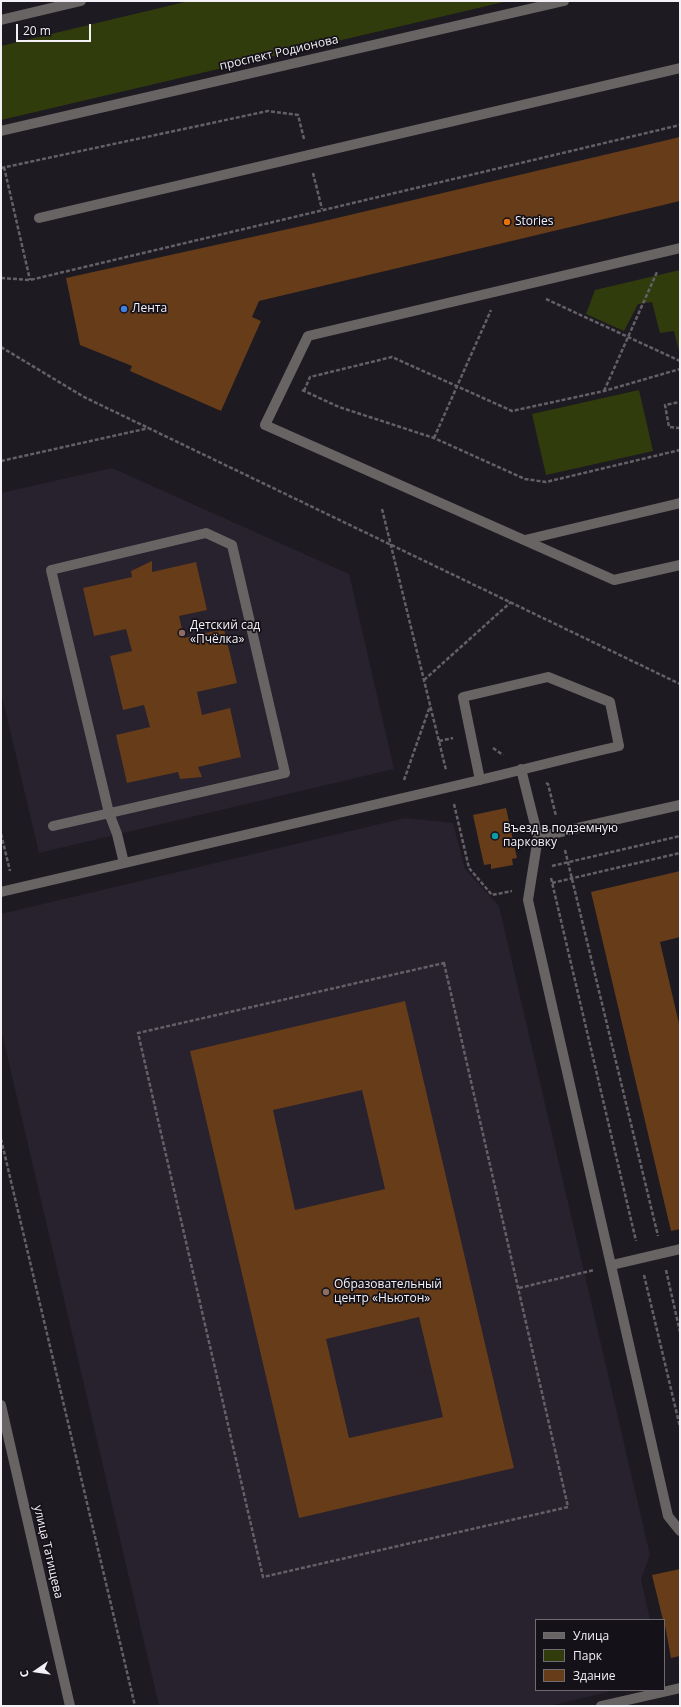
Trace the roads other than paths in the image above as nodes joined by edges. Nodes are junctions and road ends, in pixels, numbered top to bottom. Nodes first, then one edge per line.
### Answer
1 (81, 1) edge
2 (564, 1) edge
3 (1, 20) edge
4 (680, 68) edge
5 (1, 131) edge
6 (39, 218) dead end
7 (680, 248) edge
8 (680, 503) edge
9 (525, 540) junction
10 (680, 565) edge
11 (521, 769) junction
12 (480, 780) junction
13 (680, 805) edge
14 (109, 813) junction
15 (53, 826) dead end
16 (538, 837) junction
17 (124, 863) junction
18 (1, 892) edge
19 (680, 1249) edge
20 (612, 1265) junction
21 (1, 1404) edge
22 (680, 1531) edge
23 (680, 1688) edge
24 (70, 1706) edge
25 (601, 1706) edge

1 - 3 street
2 - 5 street, проспект Родионова
4 - 6 street
7 - 9 street
8 - 9 street
9 - 10 street
11 - 12 street
11 - 12 street
11 - 16 street
12 - 17 street
13 - 16 street
14 - 14 street
14 - 15 street
14 - 17 street
16 - 20 street
17 - 18 street
19 - 20 street
20 - 22 street
21 - 24 street, улица Татищева
23 - 25 street

